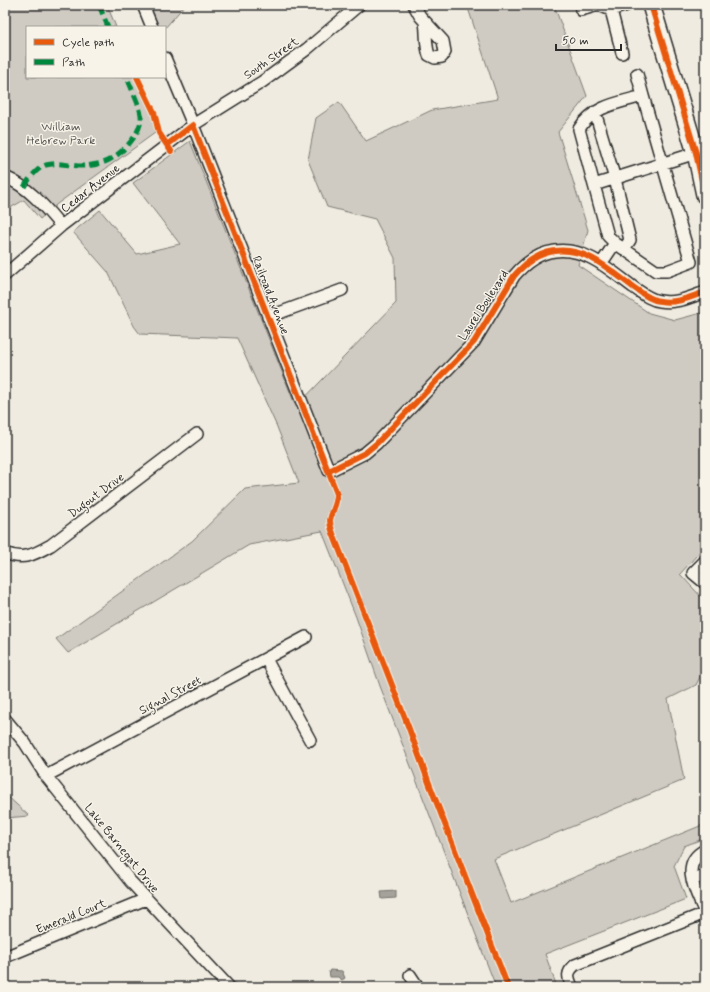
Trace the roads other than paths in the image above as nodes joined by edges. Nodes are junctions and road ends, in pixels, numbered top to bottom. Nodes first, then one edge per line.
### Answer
1 (144, 5) edge
2 (359, 5) edge
3 (414, 5) edge
4 (599, 5) edge
5 (627, 5) edge
6 (651, 5) edge
7 (581, 10) dead end
8 (611, 10) junction
9 (425, 22) dead end
10 (152, 26) edge
11 (622, 53) dead end
12 (166, 60) edge
13 (637, 74) dead end
14 (643, 96) junction
15 (595, 112) junction
16 (193, 125) junction
17 (696, 153) junction
18 (662, 164) junction
19 (5, 177) edge
20 (615, 178) junction
21 (594, 185) junction
22 (705, 195) edge
23 (61, 226) junction
24 (619, 246) junction
25 (601, 264) junction
26 (5, 275) edge
27 (342, 290) dead end
28 (705, 292) edge
29 (268, 317) junction
30 (197, 434) dead end
31 (329, 471) joint
32 (5, 553) edge
33 (705, 561) edge
34 (705, 583) edge
35 (306, 637) dead end
36 (266, 659) junction
37 (5, 719) edge
38 (310, 740) dead end
39 (46, 776) junction
40 (705, 850) edge
41 (705, 875) edge
42 (692, 880) junction
43 (146, 899) junction
44 (5, 957) edge
45 (410, 975) dead end
46 (229, 987) edge
47 (418, 987) edge
48 (572, 987) edge

1 - 10 street
2 - 16 street, South Street
3 - 9 street
4 - 7 street
4 - 8 street
5 - 8 street
6 - 17 highway
8 - 11 street
12 - 16 street, Railroad Avenue
13 - 14 street
14 - 15 street
14 - 18 street
15 - 20 street
15 - 21 street
16 - 23 street, Cedar Avenue
16 - 29 street, Railroad Avenue
17 - 18 street
17 - 22 highway
18 - 20 street
18 - 24 street
19 - 23 street
20 - 21 street
20 - 24 street
21 - 24 street
23 - 26 street, Cedar Avenue
24 - 25 street
25 - 28 street, Laurel Boulevard
25 - 31 street, Laurel Boulevard
27 - 29 street
29 - 31 street, Railroad Avenue
30 - 32 street, Dugout Drive
33 - 34 street
35 - 36 street, Signal Street
36 - 38 street
36 - 39 street, Signal Street
37 - 39 street, Lake Barnegat Drive
39 - 43 street, Lake Barnegat Drive
40 - 42 street
41 - 42 street
42 - 48 street
43 - 44 street, Emerald Court
43 - 46 street, Lake Barnegat Drive
45 - 47 street

